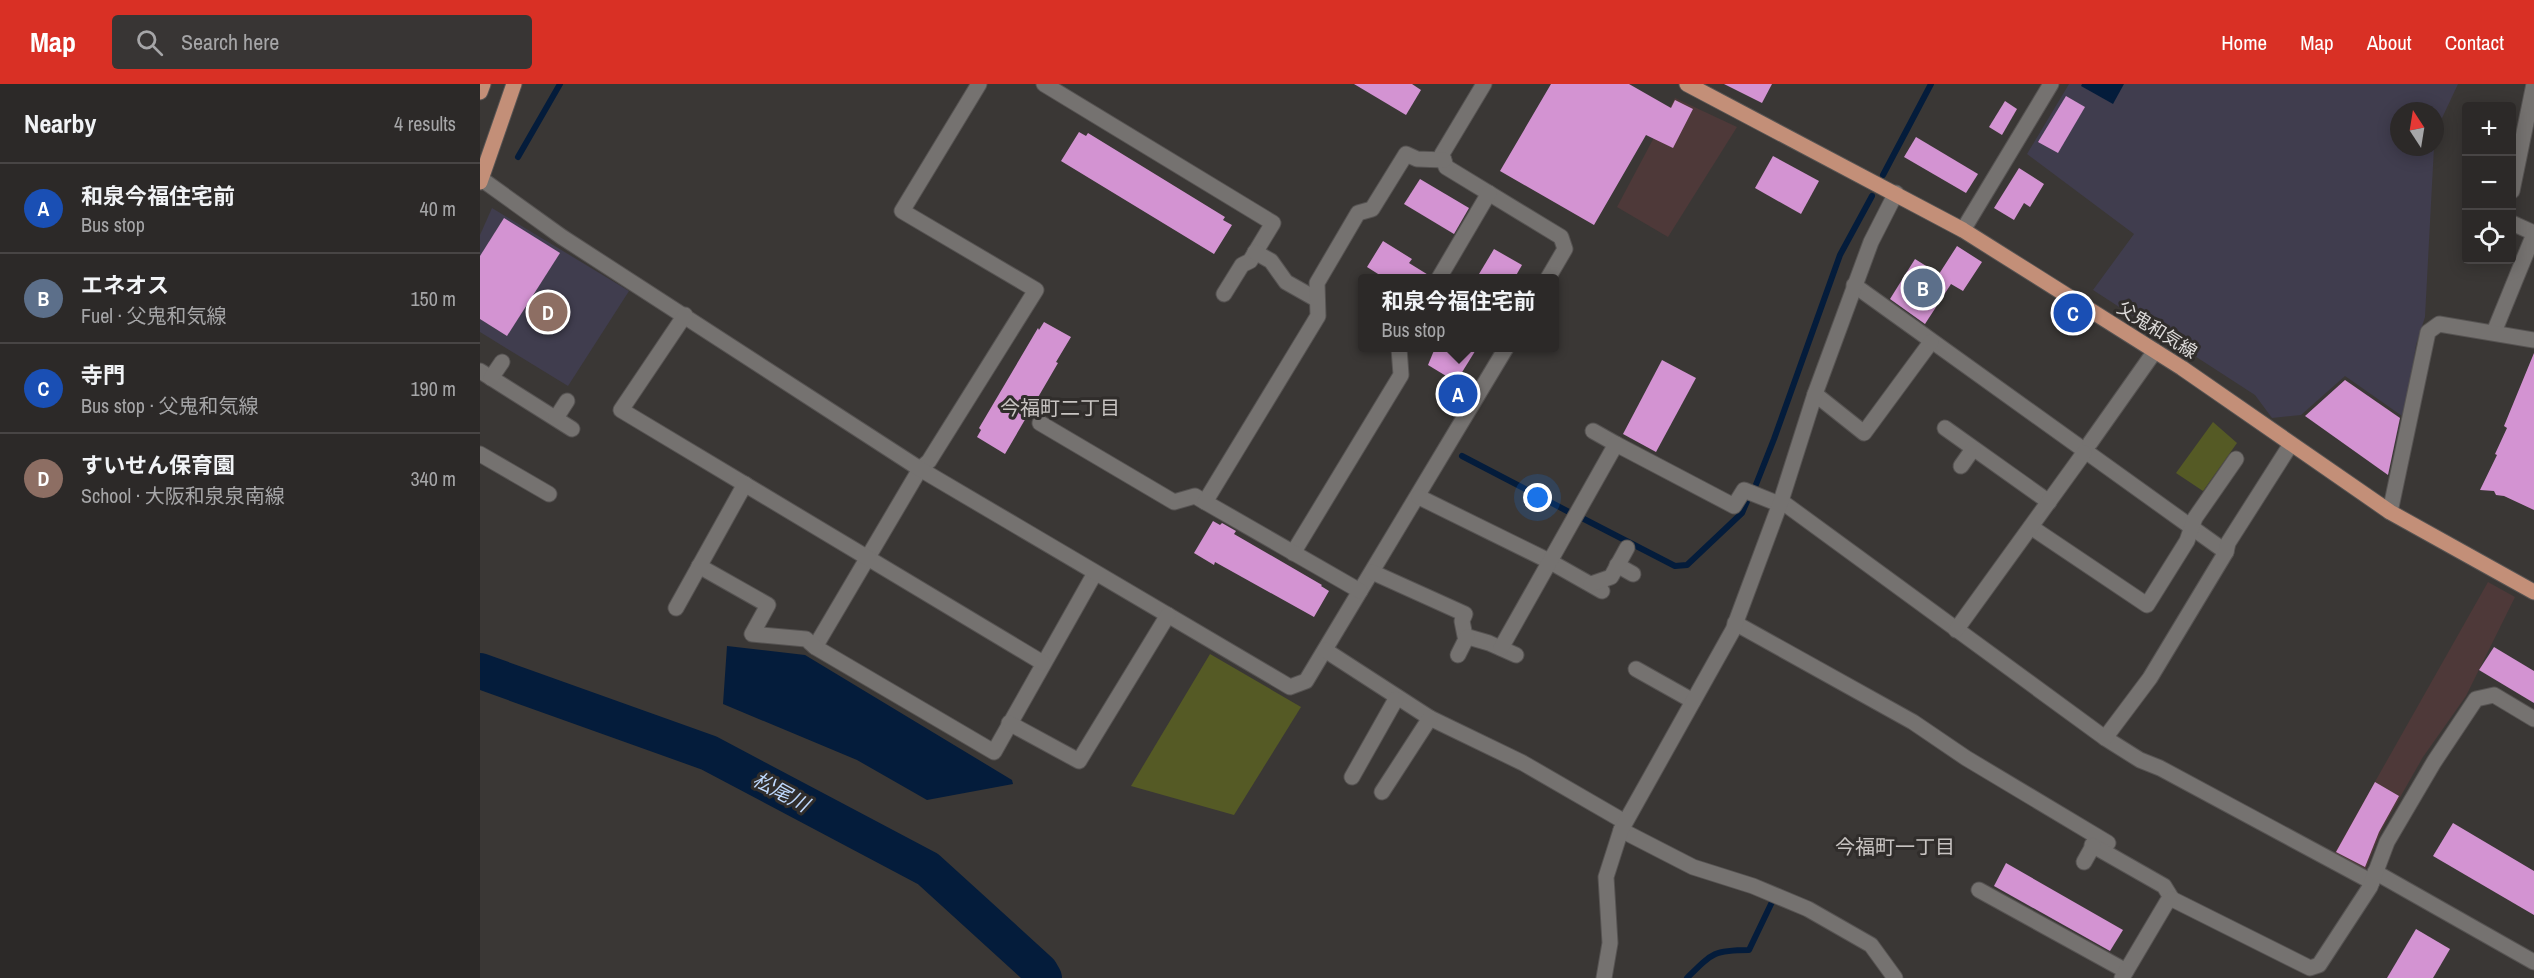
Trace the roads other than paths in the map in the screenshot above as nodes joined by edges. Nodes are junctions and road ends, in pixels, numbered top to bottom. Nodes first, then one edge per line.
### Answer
1 (483, 84) edge
2 (514, 84) edge
3 (979, 84) edge
4 (1044, 84) edge
5 (1484, 84) edge
6 (1687, 84) edge
7 (2051, 84) edge
8 (2534, 84) edge
9 (480, 93) edge
10 (1444, 160) junction
11 (2516, 169) edge
12 (480, 180) edge
13 (1489, 193) junction
14 (1896, 193) junction
15 (2516, 225) edge
16 (1963, 230) junction
17 (2534, 234) edge
18 (1255, 252) junction
19 (1442, 274) edge
20 (1551, 274) edge
21 (1854, 285) junction
22 (1224, 294) dead end
23 (1316, 299) junction
24 (685, 315) junction
25 (2494, 332) junction
26 (2534, 340) edge
27 (1930, 342) junction
28 (2155, 351) junction
29 (1399, 352) edge
30 (1504, 352) edge
31 (502, 362) dead end
32 (486, 375) edge
33 (1815, 394) junction
34 (567, 401) dead end
35 (556, 418) junction
36 (1041, 423) dead end
37 (1945, 428) dead end
38 (572, 429) dead end
39 (1593, 431) dead end
40 (1616, 444) junction
41 (2291, 444) junction
42 (2087, 448) junction
43 (1973, 449) junction
44 (480, 454) edge
45 (2236, 459) dead end
46 (1960, 466) dead end
47 (920, 469) junction
48 (745, 484) junction
49 (549, 494) dead end
50 (1419, 497) junction
51 (1205, 502) junction
52 (2049, 502) junction
53 (1780, 503) junction
54 (2390, 512) junction
55 (2031, 527) junction
56 (2192, 529) junction
57 (1627, 548) dead end
58 (2226, 552) junction
59 (1293, 553) junction
60 (868, 558) junction
61 (1549, 561) junction
62 (1617, 565) junction
63 (699, 566) junction
64 (1372, 572) junction
65 (1095, 573) junction
66 (1634, 574) dead end
67 (1360, 591) junction
68 (2534, 592) edge
69 (676, 608) dead end
70 (1168, 615) junction
71 (1735, 623) junction
72 (1956, 630) junction
73 (1467, 637) junction
74 (815, 647) junction
75 (1501, 648) junction
76 (1325, 650) junction
77 (1458, 654) dead end
78 (1516, 656) dead end
79 (1043, 663) junction
80 (1636, 669) dead end
81 (1396, 699) junction
82 (1693, 701) junction
83 (1430, 718) junction
84 (2534, 719) edge
85 (1010, 723) junction
86 (2105, 738) junction
87 (1352, 777) dead end
88 (1382, 792) dead end
89 (1623, 826) junction
90 (2071, 832) dead end
91 (2101, 844) junction
92 (2084, 862) dead end
93 (2374, 877) junction
94 (1979, 890) dead end
95 (2172, 898) junction
96 (2534, 962) edge
97 (2124, 975) edge
98 (1604, 978) edge
99 (1895, 978) edge

1 - 9 main road
2 - 12 main road
3 - 47 street
4 - 18 street
5 - 10 street
6 - 14 main road, 父鬼和気線
7 - 16 street
8 - 11 street
10 - 13 street
10 - 23 street
12 - 24 street
13 - 19 street
13 - 20 street
14 - 16 main road, 父鬼和気線
14 - 21 street
15 - 17 street
16 - 28 main road, 父鬼和気線
17 - 25 street
18 - 22 street
18 - 23 street
21 - 27 street
21 - 33 street
23 - 51 street
24 - 47 street
24 - 48 street
25 - 26 street
25 - 54 street
27 - 33 street
27 - 42 street
28 - 41 main road, 父鬼和気線
28 - 42 street
29 - 59 street
30 - 50 street
31 - 32 street
32 - 35 street
33 - 53 street
34 - 35 street
35 - 38 street
36 - 51 street
37 - 43 street
39 - 40 street
40 - 53 street
40 - 61 street
41 - 54 main road, 父鬼和気線
41 - 58 street
42 - 52 street
42 - 56 street
43 - 46 street
43 - 52 street
44 - 49 street
45 - 56 street
47 - 60 street
47 - 65 street
48 - 60 street
48 - 63 street
50 - 61 street
50 - 64 street
51 - 59 street
52 - 55 street
53 - 71 street
53 - 72 street
54 - 68 main road, 父鬼和気線
55 - 56 street
55 - 72 street
56 - 58 street
57 - 62 street
58 - 86 street
59 - 67 street
60 - 74 street
60 - 79 street
61 - 62 street
61 - 75 street
62 - 66 street
63 - 69 street
63 - 74 street
64 - 67 street
64 - 73 street
65 - 70 street
65 - 79 street
67 - 76 street
70 - 76 street
70 - 85 street
71 - 82 street
71 - 91 street
72 - 86 street
73 - 75 street
73 - 77 street
74 - 85 street
75 - 78 street
76 - 81 street
79 - 85 street
80 - 82 street
81 - 83 street
81 - 87 street
82 - 89 street
83 - 88 street
83 - 89 street
84 - 93 street
86 - 93 street
89 - 98 street
89 - 99 street
90 - 91 street
91 - 92 street
91 - 95 street
93 - 95 street
93 - 96 street
94 - 97 street
95 - 97 street

